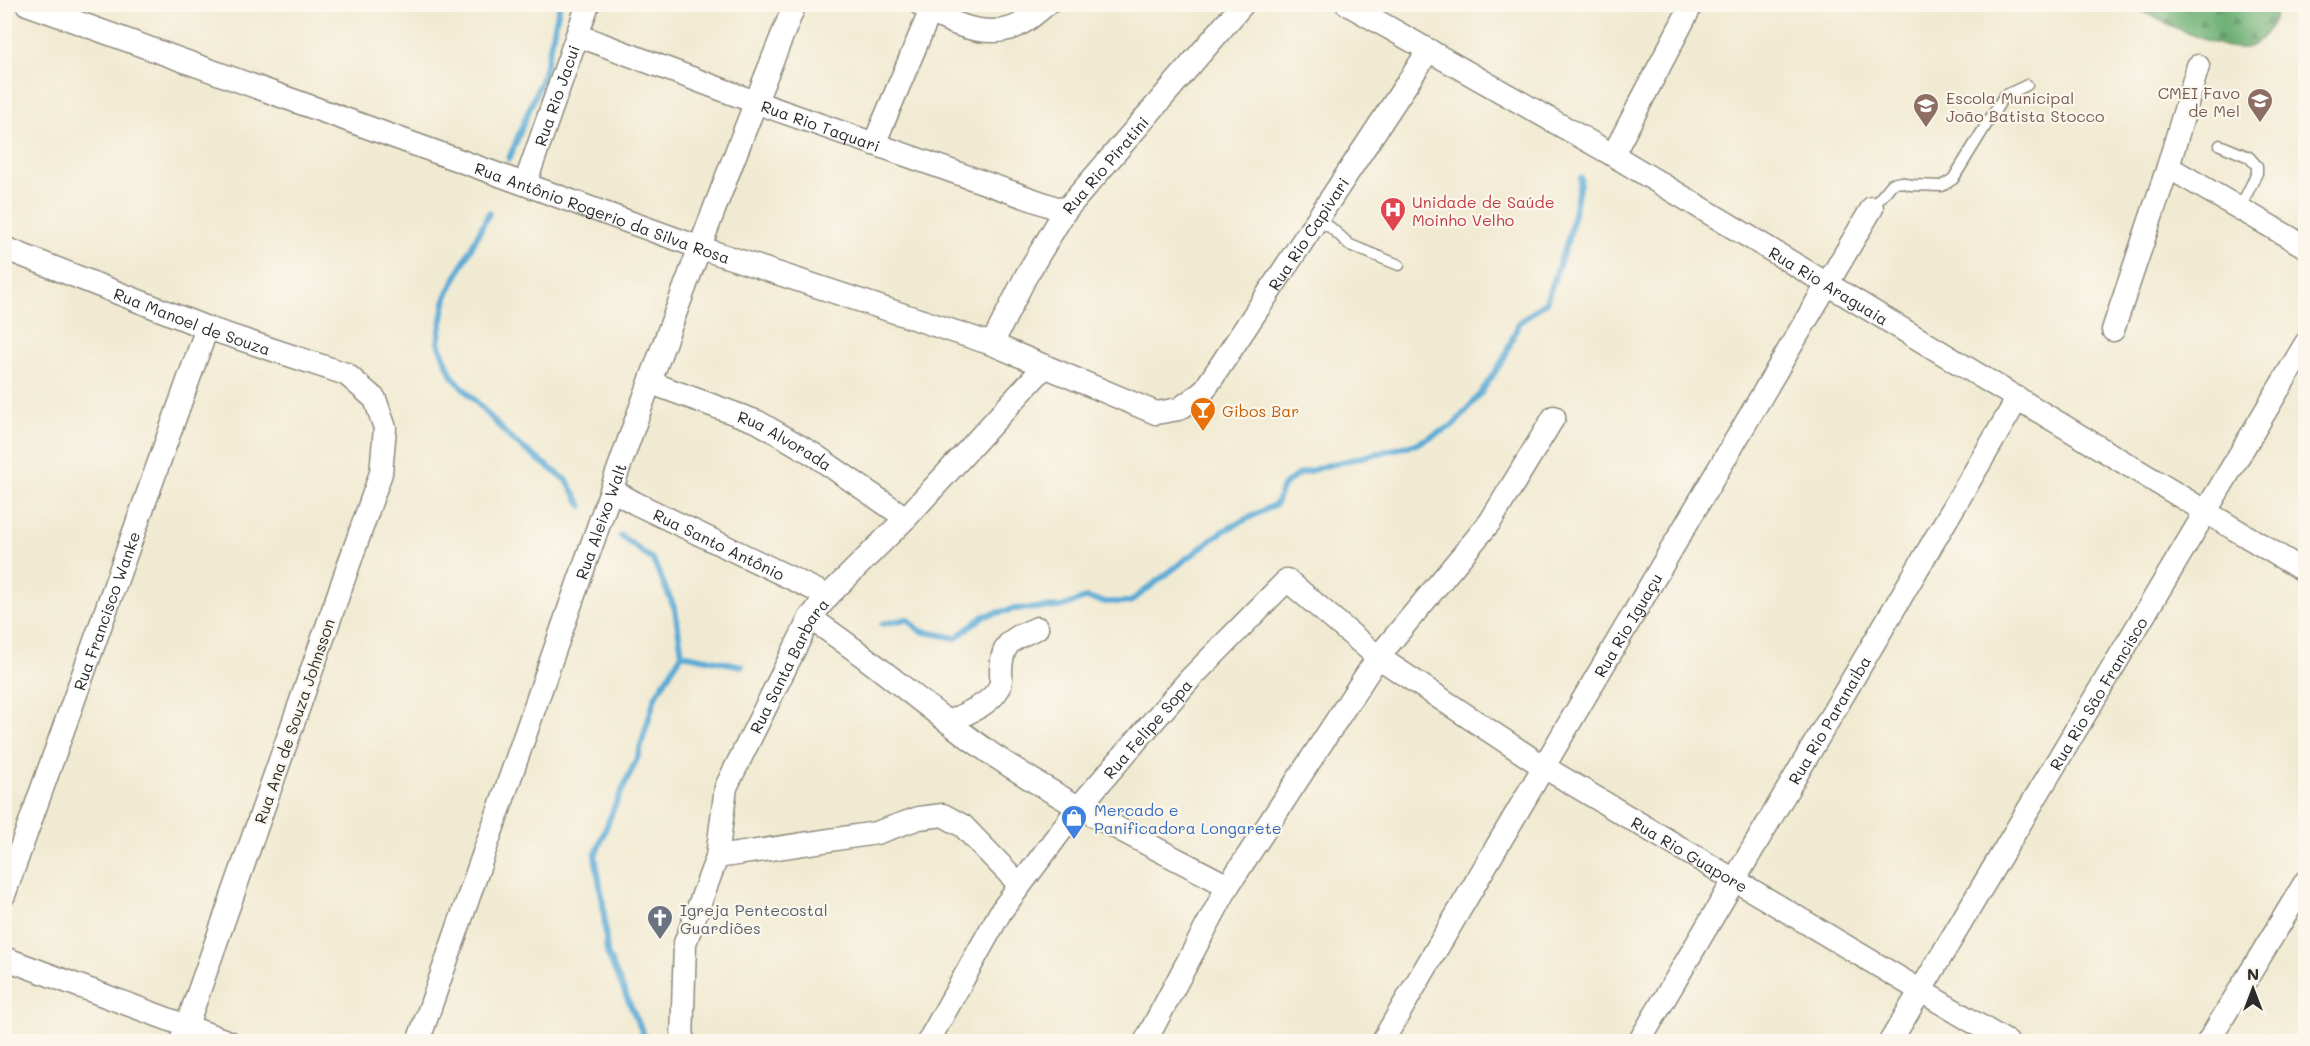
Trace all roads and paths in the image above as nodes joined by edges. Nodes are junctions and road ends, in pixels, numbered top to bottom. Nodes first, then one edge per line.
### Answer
1 (27, 4) edge
2 (588, 4) edge
3 (795, 4) edge
4 (1047, 4) edge
5 (1243, 4) edge
6 (1347, 4) edge
7 (1692, 4) edge
8 (925, 8) edge
9 (577, 35) junction
10 (1429, 50) junction
11 (2198, 66) dead end
12 (2027, 85) dead end
13 (755, 102) junction
14 (874, 144) junction
15 (2220, 145) dead end
16 (1613, 155) junction
17 (2168, 167) junction
18 (525, 184) junction
19 (1872, 208) joint
20 (2240, 208) junction
21 (1065, 211) junction
22 (1316, 221) junction
23 (2306, 247) edge
24 (4, 248) edge
25 (701, 248) junction
26 (1399, 265) dead end
27 (1827, 284) junction
28 (207, 328) junction
29 (2113, 330) dead end
30 (2306, 343) edge
31 (992, 344) junction
32 (1045, 366) junction
33 (651, 382) junction
34 (2018, 398) junction
35 (375, 399) joint
36 (1179, 409) joint
37 (1554, 417) dead end
38 (612, 490) junction
39 (2206, 512) junction
40 (906, 518) junction
41 (2306, 572) edge
42 (1287, 580) joint
43 (828, 596) junction
44 (810, 618) junction
45 (1037, 628) dead end
46 (1378, 657) junction
47 (949, 722) junction
48 (1544, 766) junction
49 (1078, 808) junction
50 (717, 857) junction
51 (1734, 879) junction
52 (2306, 881) edge
53 (1020, 885) junction
54 (1228, 886) junction
55 (4, 895) edge
56 (4, 958) edge
57 (1922, 989) junction
58 (184, 1034) edge
59 (230, 1041) edge
60 (418, 1041) edge
61 (682, 1041) edge
62 (928, 1041) edge
63 (1145, 1041) edge
64 (1382, 1041) edge
65 (1639, 1041) edge
66 (1890, 1041) edge
67 (2007, 1041) edge
68 (2208, 1041) edge

1 - 18 street, Rua Antônio Rogerio da Silva Rosa
2 - 9 street, Rua Rio Jacui
3 - 13 street, Rua Aleixo Walt
4 - 8 street
5 - 21 street, Rua Rio Piratini
6 - 10 street, Rua Rio Araguaia
7 - 16 street
8 - 14 street
9 - 13 street, Rua Rio Taquari
9 - 18 street, Rua Rio Jacui
10 - 16 street, Rua Rio Araguaia
10 - 22 street, Rua Rio Capivari
11 - 17 street
12 - 19 lane
13 - 14 street, Rua Rio Taquari
13 - 25 street, Rua Aleixo Walt
14 - 21 street, Rua Rio Taquari
15 - 20 lane
16 - 27 street, Rua Rio Araguaia
17 - 20 street
17 - 29 street
18 - 25 street, Rua Antônio Rogerio da Silva Rosa
19 - 27 street, Rua Rio Iguaçu
20 - 23 street
21 - 31 street, Rua Rio Piratini
22 - 26 lane
22 - 36 street, Rua Rio Capivari
24 - 28 street, Rua Manoel de Souza
25 - 31 street, Rua Antônio Rogerio da Silva Rosa
25 - 33 street, Rua Aleixo Walt
27 - 34 street, Rua Rio Araguaia
27 - 48 street, Rua Rio Iguaçu
28 - 35 street, Rua Manoel de Souza
28 - 55 street, Rua Francisco Wanke
30 - 39 street, Rua Rio São Francisco
31 - 32 street, Rua Antônio Rogerio da Silva Rosa
32 - 36 street, Rua Antônio Rogerio da Silva Rosa
32 - 40 street, Rua Santa Barbara
33 - 38 street, Rua Aleixo Walt
33 - 40 street, Rua Alvorada
34 - 39 street, Rua Rio Araguaia
34 - 51 street, Rua Rio Paranaiba
35 - 58 street, Rua Ana de Souza Johnsson
37 - 46 street
38 - 43 street, Rua Santo Antônio
38 - 60 street, Rua Aleixo Walt
39 - 41 street, Rua Rio Araguaia
39 - 57 street, Rua Rio São Francisco
40 - 43 street, Rua Santa Barbara
42 - 46 street, Rua Rio Guapore
42 - 49 street, Rua Felipe Sopa
43 - 44 street, Rua Santa Barbara
44 - 47 street
44 - 50 street, Rua Santa Barbara
45 - 47 street
46 - 48 street, Rua Rio Guapore
46 - 54 street
47 - 49 street
48 - 51 street, Rua Rio Guapore
48 - 64 street, Rua Rio Iguaçu
49 - 53 street, Rua Felipe Sopa
49 - 54 street
50 - 53 street
50 - 61 street, Rua Santa Barbara
51 - 57 street, Rua Rio Guapore
51 - 65 street, Rua Rio Paranaiba
52 - 68 street
53 - 62 street, Rua Felipe Sopa
54 - 63 street
56 - 58 street
57 - 66 street, Rua Rio São Francisco
57 - 67 street, Rua Rio Guapore
58 - 59 street

